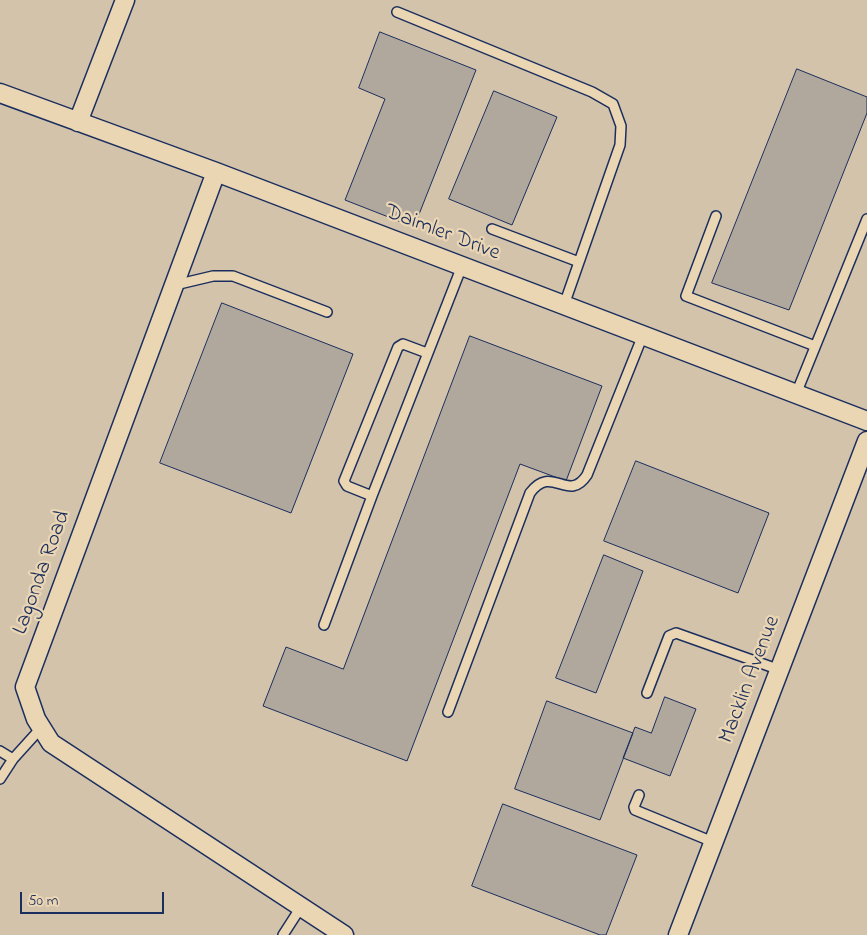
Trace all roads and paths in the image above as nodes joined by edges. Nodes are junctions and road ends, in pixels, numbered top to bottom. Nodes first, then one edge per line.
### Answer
1 (125, 0) edge
2 (396, 12) dead end
3 (0, 93) edge
4 (78, 122) junction
5 (216, 172) junction
6 (716, 216) dead end
7 (867, 219) edge
8 (492, 229) dead end
9 (579, 262) junction
10 (462, 266) junction
11 (174, 285) junction
12 (564, 305) junction
13 (327, 312) dead end
14 (643, 335) junction
15 (815, 346) junction
16 (427, 354) junction
17 (796, 394) junction
18 (867, 421) edge
19 (867, 441) edge
20 (372, 496) junction
21 (324, 625) dead end
22 (780, 670) junction
23 (647, 693) dead end
24 (448, 712) dead end
25 (41, 728) junction
26 (0, 752) edge
27 (13, 760) junction
28 (0, 779) edge
29 (639, 795) dead end
30 (713, 842) junction
31 (301, 907) junction
32 (283, 935) edge
33 (344, 935) edge
34 (678, 935) edge

1 - 4 street
2 - 9 lane
3 - 4 street, Daimler Drive
4 - 5 street, Daimler Drive
5 - 10 street, Daimler Drive
5 - 11 street, Lagonda Road
6 - 15 lane
7 - 15 lane
8 - 9 lane
9 - 12 lane
10 - 12 street, Daimler Drive
10 - 16 lane
11 - 13 lane
11 - 25 street, Lagonda Road
12 - 14 street, Daimler Drive
14 - 17 street, Daimler Drive
14 - 24 lane
15 - 17 lane
16 - 20 lane
16 - 20 lane
17 - 18 street, Daimler Drive
19 - 22 street, Macklin Avenue
20 - 21 lane
22 - 23 lane
22 - 30 street, Macklin Avenue
25 - 27 lane
25 - 31 street, Lagonda Road
26 - 27 lane
27 - 28 lane
29 - 30 lane
30 - 34 street, Macklin Avenue
31 - 32 lane
31 - 33 street, Lagonda Road

